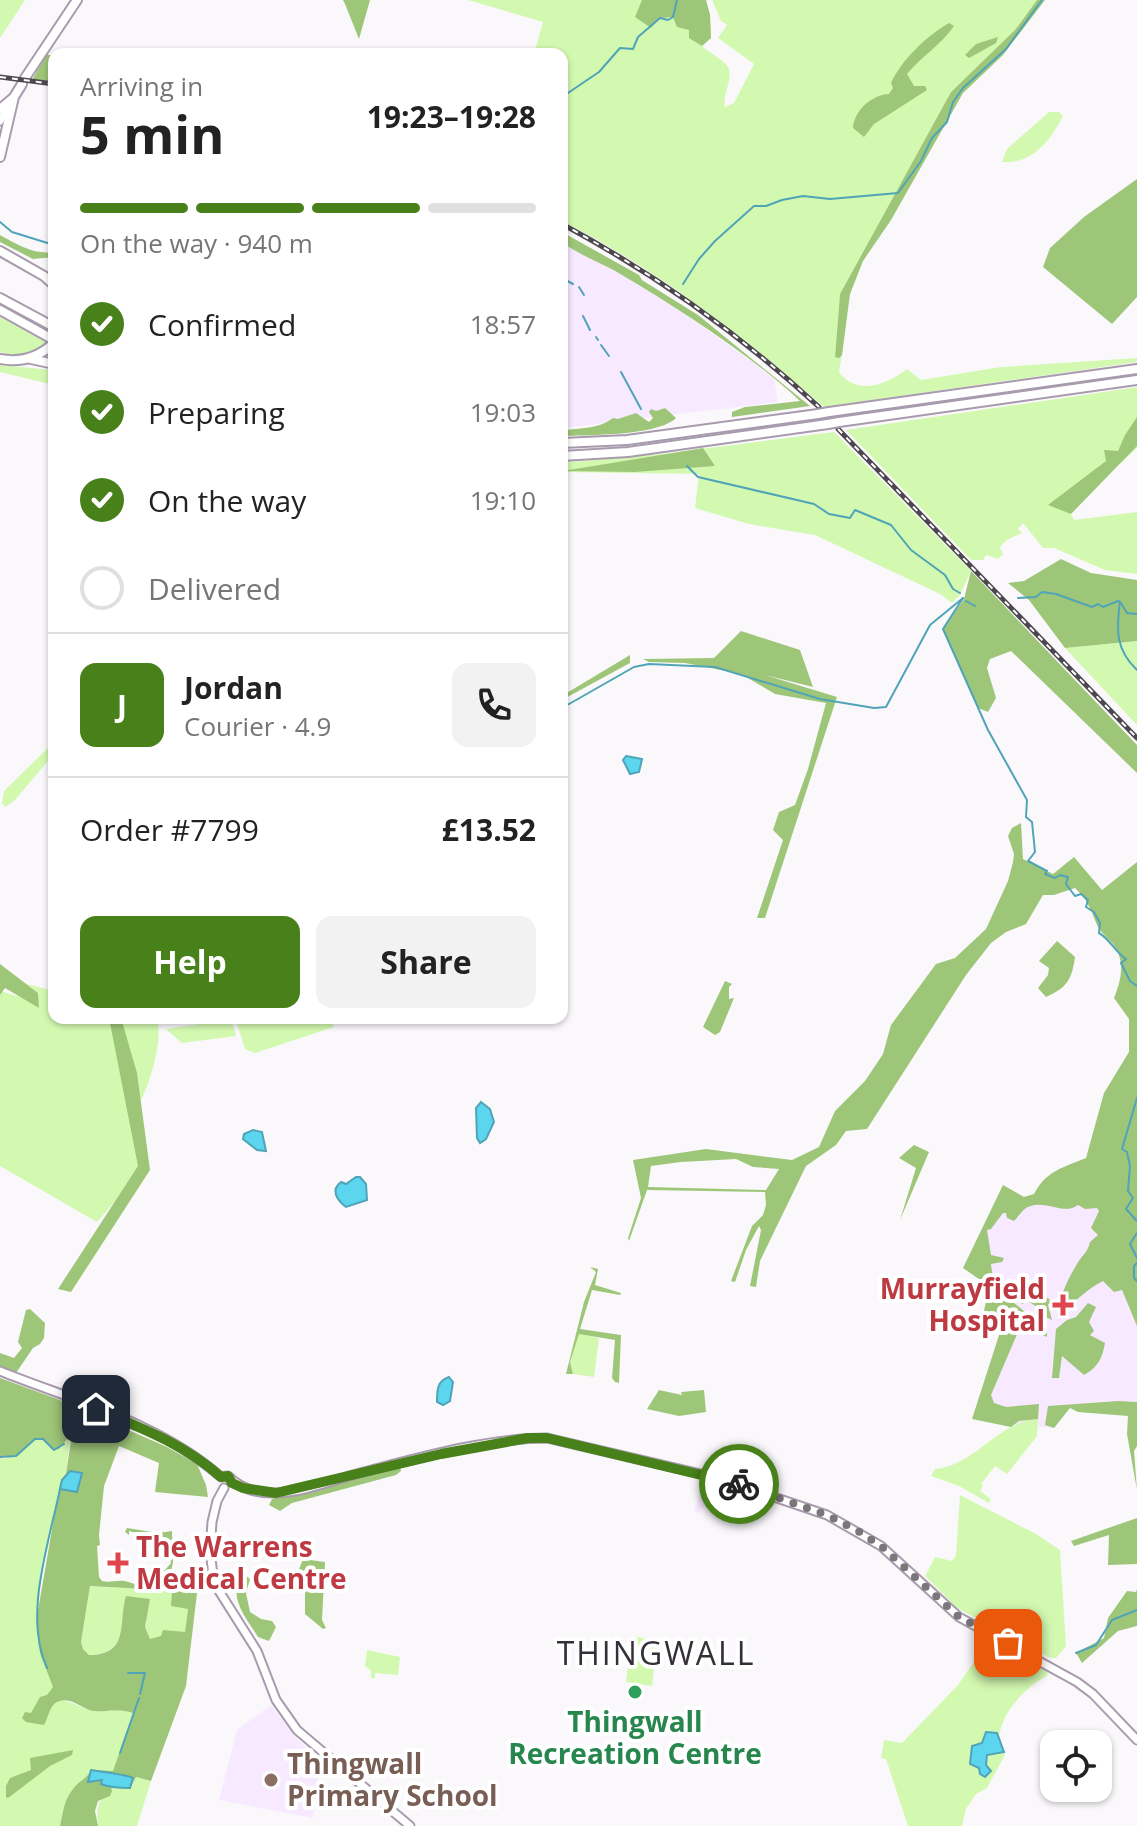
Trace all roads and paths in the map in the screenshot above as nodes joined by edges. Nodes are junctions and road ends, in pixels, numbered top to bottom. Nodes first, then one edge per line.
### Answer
1 (77, 0) edge
2 (14, 97) junction
3 (1, 118) edge
4 (0, 157) edge
5 (1, 251) edge
6 (48, 280) edge
7 (0, 298) edge
8 (0, 310) edge
9 (48, 324) edge
10 (48, 341) edge
11 (48, 347) edge
12 (0, 359) edge
13 (29, 359) junction
14 (48, 363) edge
15 (1137, 369) edge
16 (1137, 380) edge
17 (568, 443) edge
18 (568, 456) edge
19 (0, 1371) edge
20 (221, 1477) junction
21 (232, 1483) junction
22 (224, 1488) junction
23 (1137, 1740) edge
24 (410, 1826) edge

1 - 2 highway
2 - 3 highway
2 - 4 highway
5 - 6 highway
7 - 9 highway
8 - 10 highway
11 - 13 highway
12 - 13 highway
13 - 14 highway
15 - 17 highway, bridge
16 - 18 highway, bridge
19 - 20 main road
20 - 21 main road
20 - 22 main road
21 - 22 main road
21 - 23 main road
22 - 24 main road

